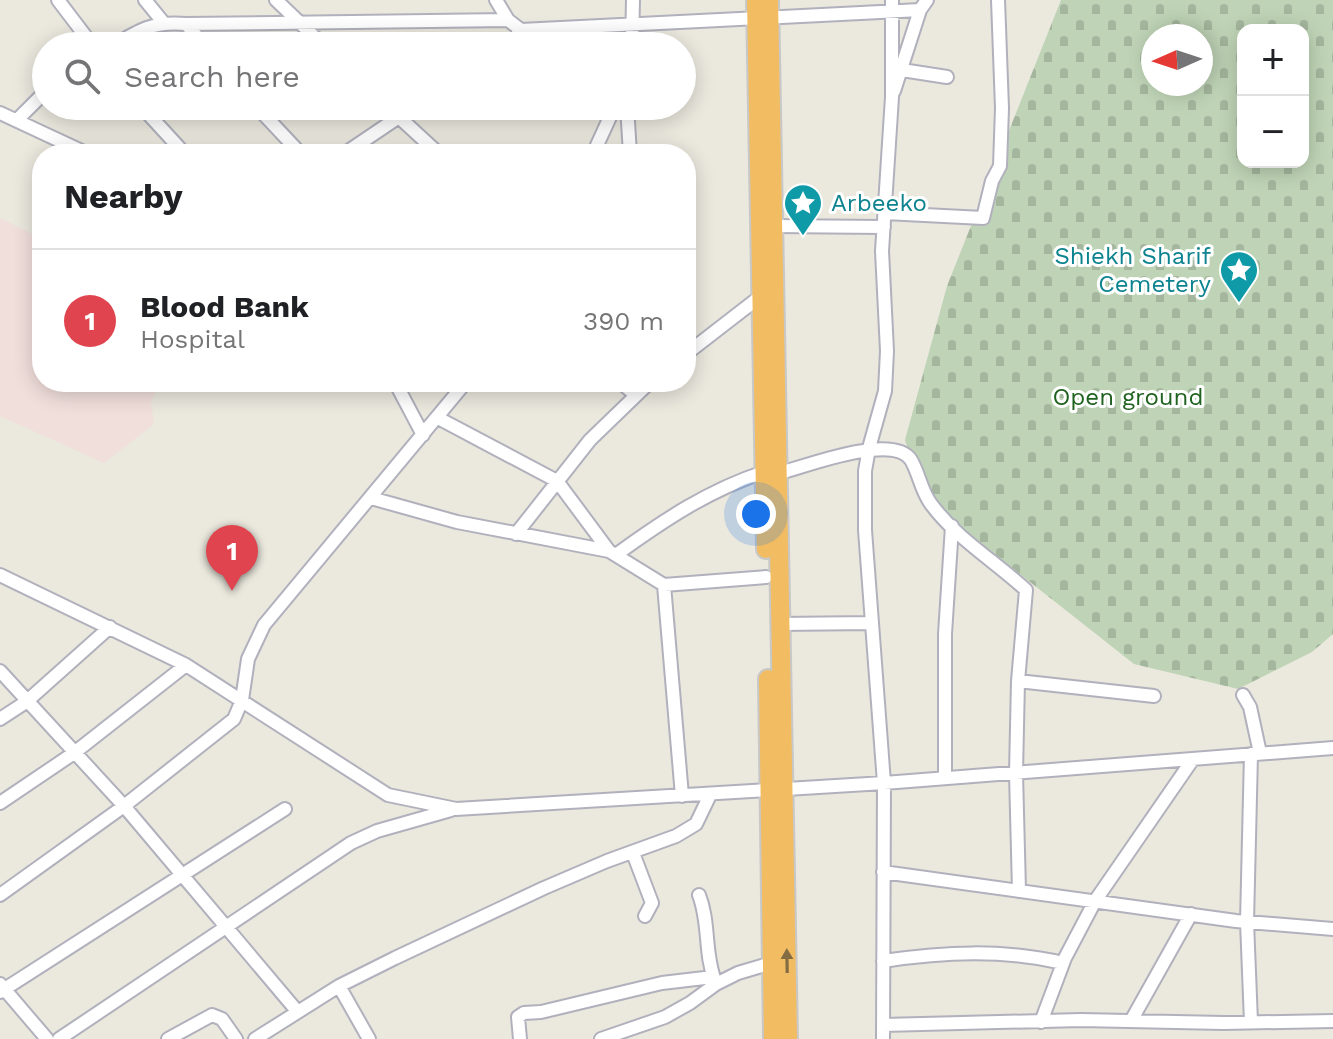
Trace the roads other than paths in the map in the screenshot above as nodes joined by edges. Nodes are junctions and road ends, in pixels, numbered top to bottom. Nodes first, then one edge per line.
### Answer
1 (58, 0) edge
2 (145, 0) edge
3 (276, 0) edge
4 (496, 0) edge
5 (633, 0) edge
6 (998, 0) edge
7 (892, 5) edge
8 (924, 5) edge
9 (763, 9) edge
10 (508, 20) junction
11 (163, 22) junction
12 (299, 22) junction
13 (186, 24) junction
14 (632, 24) junction
15 (521, 30) joint
16 (82, 32) edge
17 (135, 32) edge
18 (193, 32) edge
19 (309, 32) edge
20 (632, 32) edge
21 (902, 70) junction
22 (947, 77) dead end
23 (892, 97) junction
24 (32, 105) edge
25 (0, 113) edge
26 (17, 120) junction
27 (154, 120) edge
28 (269, 120) edge
29 (395, 120) edge
30 (402, 120) edge
31 (609, 120) edge
32 (628, 120) edge
33 (67, 144) edge
34 (176, 144) edge
35 (292, 144) edge
36 (359, 144) edge
37 (428, 144) edge
38 (598, 144) edge
39 (629, 144) edge
40 (885, 220) junction
41 (773, 226) junction
42 (768, 291) junction
43 (696, 346) edge
44 (400, 392) edge
45 (458, 392) edge
46 (632, 392) edge
47 (639, 392) edge
48 (636, 395) junction
49 (438, 418) junction
50 (423, 435) junction
51 (869, 448) junction
52 (771, 473) junction
53 (557, 481) junction
54 (371, 498) junction
55 (952, 526) junction
56 (516, 534) junction
57 (613, 553) junction
58 (0, 575) edge
59 (766, 577) junction
60 (664, 585) junction
61 (872, 623) junction
62 (779, 624) junction
63 (110, 627) junction
64 (186, 665) junction
65 (0, 671) edge
66 (1018, 681) junction
67 (1243, 695) dead end
68 (1154, 696) dead end
69 (242, 700) junction
70 (26, 702) junction
71 (0, 719) edge
72 (1333, 748) edge
73 (74, 753) junction
74 (1255, 754) junction
75 (1193, 759) junction
76 (1016, 773) junction
77 (945, 778) junction
78 (884, 783) junction
79 (777, 789) junction
80 (710, 795) junction
81 (682, 796) junction
82 (0, 803) edge
83 (124, 806) junction
84 (285, 809) dead end
85 (456, 809) junction
86 (633, 853) junction
87 (883, 872) junction
88 (181, 874) junction
89 (1019, 891) junction
90 (0, 895) edge
91 (699, 895) dead end
92 (1095, 901) junction
93 (1191, 914) junction
94 (645, 916) dead end
95 (1247, 922) junction
96 (225, 926) junction
97 (1333, 929) edge
98 (883, 961) junction
99 (772, 963) junction
100 (1063, 963) junction
101 (714, 980) junction
102 (339, 986) junction
103 (2, 988) edge
104 (297, 1011) junction
105 (1131, 1021) junction
106 (1333, 1021) edge
107 (1041, 1022) junction
108 (1251, 1022) junction
109 (883, 1025) junction
110 (47, 1039) edge
111 (59, 1039) edge
112 (168, 1039) edge
113 (236, 1039) edge
114 (255, 1039) edge
115 (369, 1039) edge
116 (520, 1039) edge
117 (601, 1039) edge
118 (773, 1039) edge
119 (788, 1039) edge
120 (883, 1039) edge

1 - 16 street
2 - 11 street
3 - 12 street
4 - 10 street
5 - 14 street
6 - 40 street
7 - 8 street
7 - 9 street
7 - 23 street
8 - 21 street
9 - 14 street
9 - 41 highway
9 - 42 highway
10 - 12 street
10 - 15 street
11 - 13 street
11 - 17 street
12 - 13 street
12 - 19 street
13 - 18 street
14 - 15 street
14 - 20 street
21 - 22 street
21 - 23 street
23 - 40 street
24 - 26 street
25 - 26 street
26 - 33 street
27 - 34 street
28 - 35 street
29 - 36 street
30 - 37 street
31 - 38 street
32 - 39 street
40 - 41 street
40 - 51 street
41 - 42 highway
42 - 43 street
42 - 52 highway
44 - 50 street
45 - 49 street
46 - 48 street
47 - 48 street
48 - 53 street
49 - 50 street
49 - 53 street
50 - 54 street
51 - 52 street
51 - 55 street
51 - 61 street
52 - 57 street
52 - 59 highway
52 - 62 highway
53 - 56 street
53 - 57 street
54 - 56 street
54 - 69 street
55 - 66 street
55 - 77 street
56 - 57 street
57 - 60 street
58 - 63 street
59 - 60 street
59 - 79 highway
60 - 81 street
61 - 62 street
61 - 78 street
62 - 79 highway
63 - 64 street
63 - 70 street
64 - 69 street
64 - 73 street
65 - 70 street
66 - 68 street
66 - 76 street
67 - 74 street
69 - 83 street
69 - 85 street
70 - 71 street
70 - 73 street
72 - 74 street
73 - 82 street
73 - 83 street
74 - 75 street
74 - 95 street
75 - 76 street
75 - 92 street
76 - 77 street
76 - 89 street
77 - 78 street
78 - 79 street
78 - 87 street
79 - 80 street
79 - 99 highway
119 -> 79 highway
80 - 81 street
80 - 86 street
81 - 85 street
83 - 88 street
83 - 90 street
84 - 88 street
85 - 96 street
86 - 94 street
86 - 102 street
87 - 89 street
87 - 98 street
88 - 96 street
88 - 103 street
89 - 92 street
91 - 101 street
92 - 93 street
92 - 100 street
93 - 95 street
93 - 105 street
95 - 97 street
95 - 108 street
96 - 104 street
96 - 111 street
98 - 100 street
98 - 109 street
99 - 101 street
99 - 118 highway
100 - 107 street
101 - 116 street
101 - 117 street
102 - 104 street
102 - 115 street
103 - 110 street
104 - 114 street
105 - 107 street
105 - 108 street
106 - 108 street
107 - 109 street
109 - 120 street
112 - 113 street

